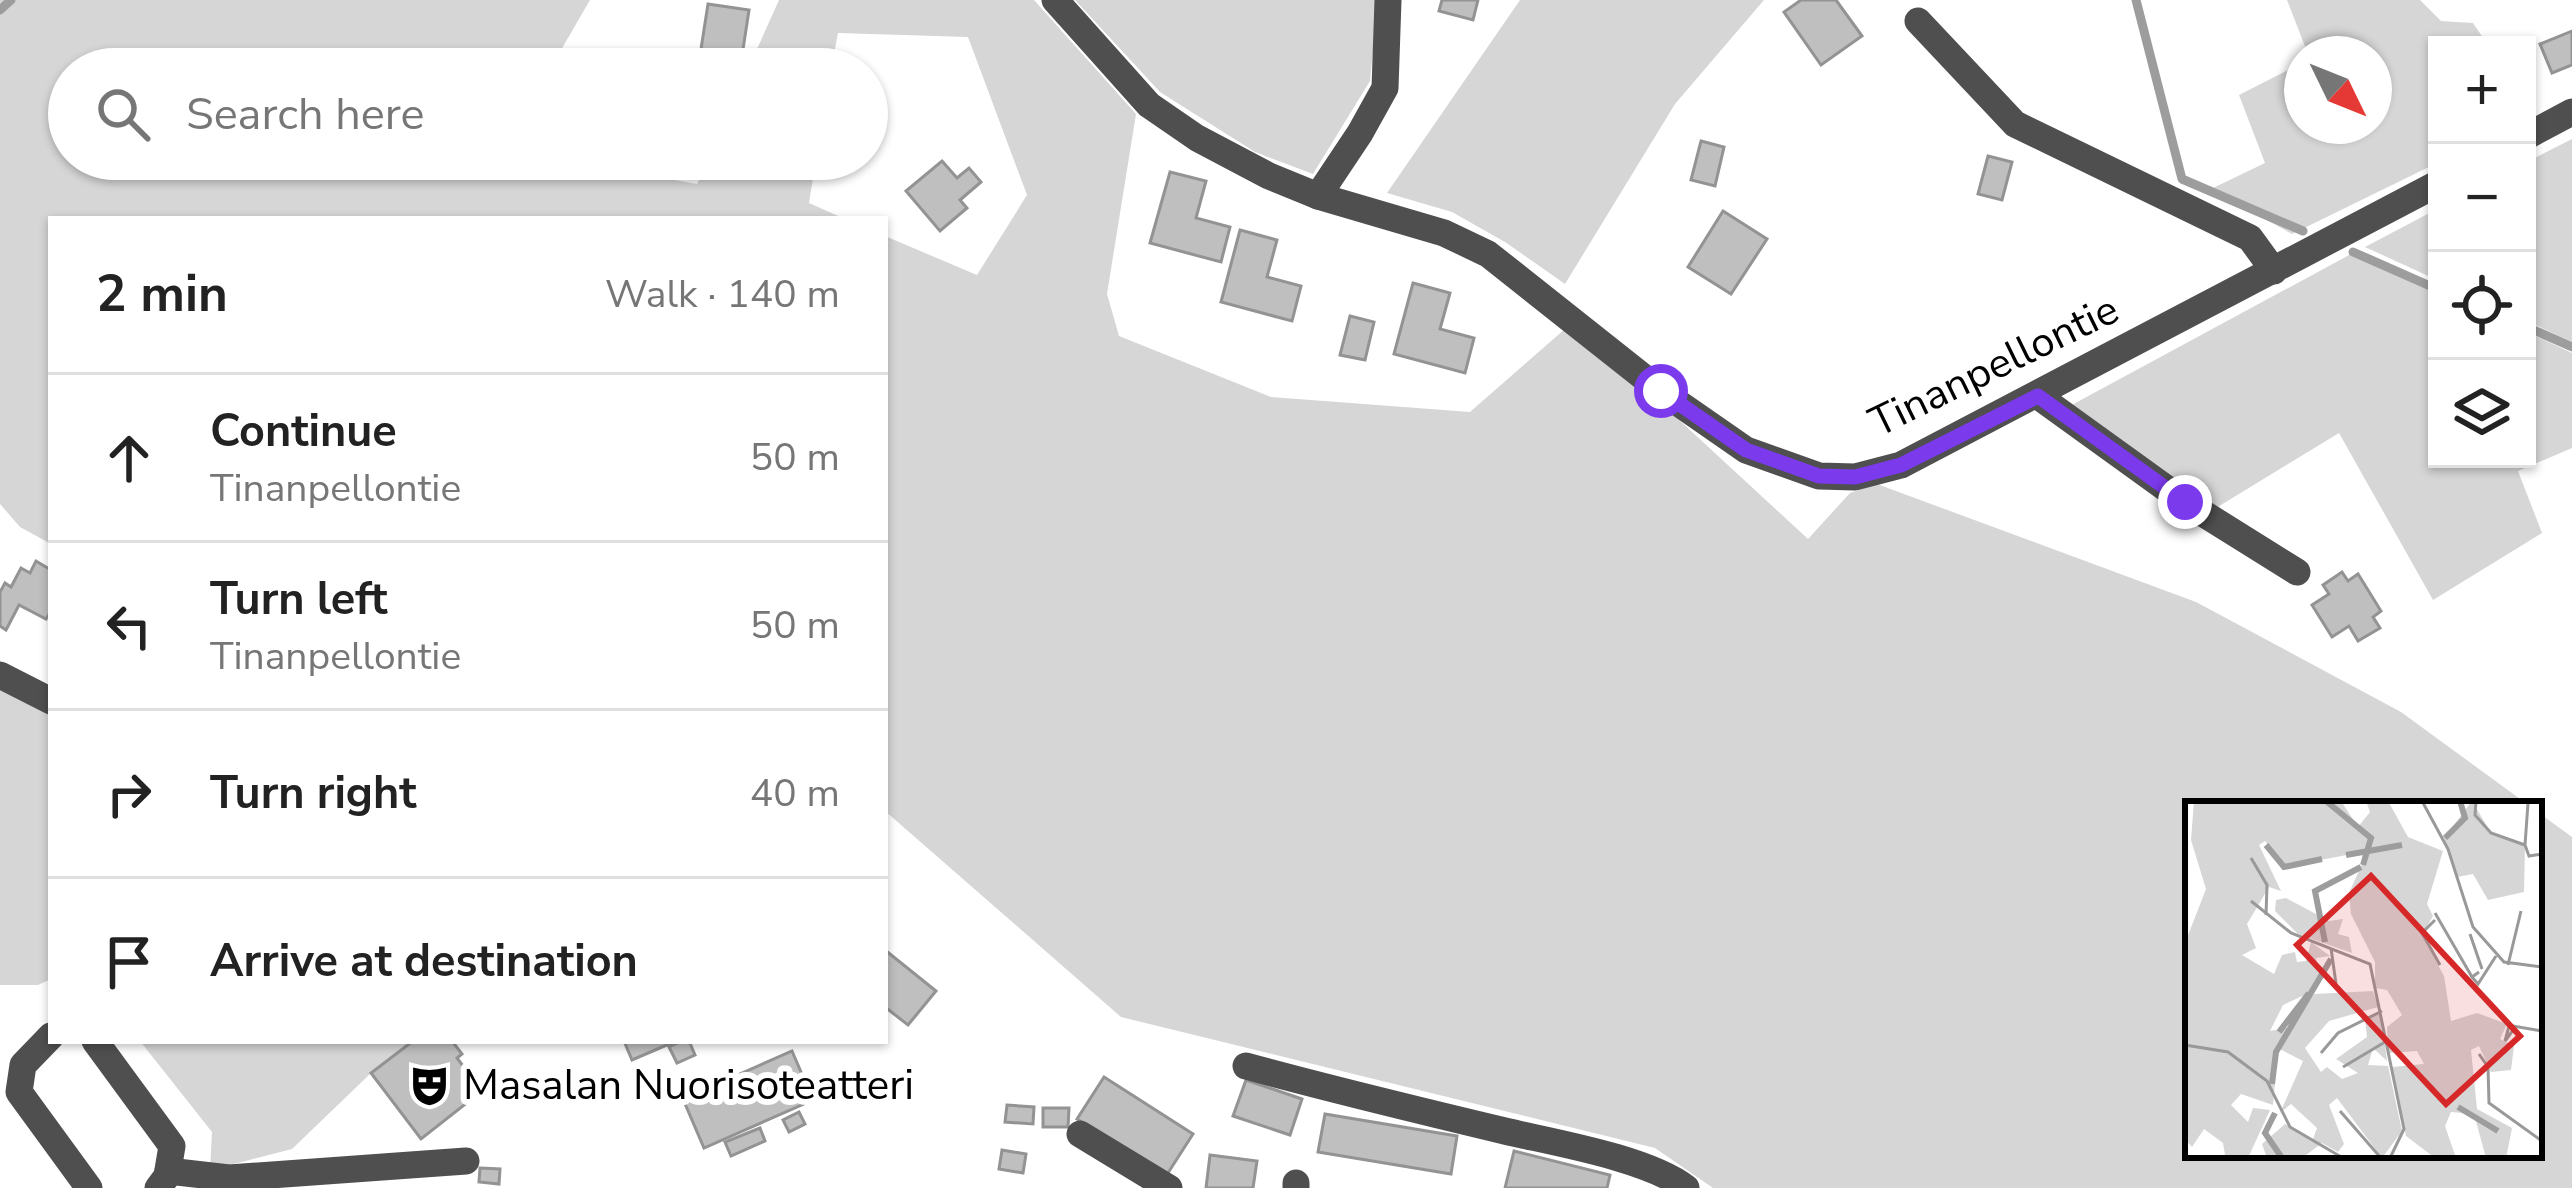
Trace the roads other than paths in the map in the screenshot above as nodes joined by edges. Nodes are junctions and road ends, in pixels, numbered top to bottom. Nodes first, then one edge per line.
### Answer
1 (1055, 0) edge
2 (1388, 0) edge
3 (1918, 21) dead end
4 (2572, 112) edge
5 (2536, 131) edge
6 (2428, 189) edge
7 (1318, 196) junction
8 (2274, 271) junction
9 (2038, 396) junction
10 (2297, 572) dead end
11 (0, 675) edge
12 (48, 699) edge
13 (48, 1039) edge
14 (97, 1044) edge
15 (1246, 1066) dead end
16 (1080, 1134) dead end
17 (466, 1161) dead end
18 (163, 1179) edge
19 (89, 1188) edge
20 (1169, 1188) edge
21 (1686, 1188) edge

1 - 7 street, Tinanpellontie
2 - 7 street
3 - 8 street
4 - 5 street
6 - 8 street, Tinanpellontie
7 - 9 street, Tinanpellontie
8 - 9 street, Tinanpellontie
9 - 10 street
11 - 12 street
13 - 19 street
14 - 18 street
15 - 21 street
16 - 20 street
17 - 18 street

